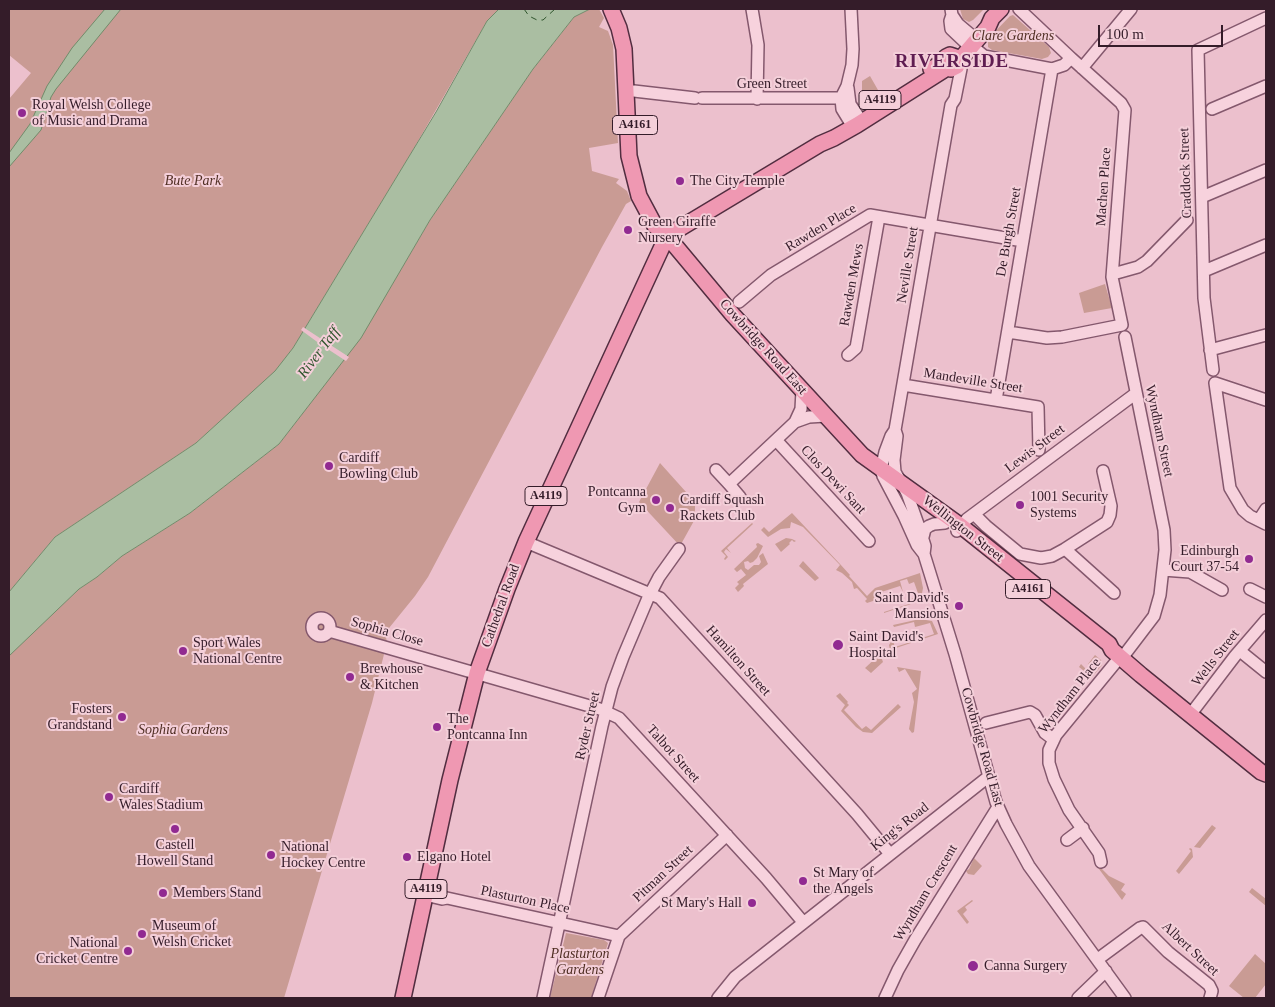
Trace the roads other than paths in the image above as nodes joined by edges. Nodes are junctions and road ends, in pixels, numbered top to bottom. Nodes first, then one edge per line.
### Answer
1 (611, 9) edge
2 (620, 9) edge
3 (752, 9) edge
4 (852, 9) edge
5 (1019, 9) edge
6 (1131, 9) edge
7 (951, 12) edge
8 (996, 13) edge
9 (1266, 18) edge
10 (971, 43) junction
11 (1071, 58) junction
12 (949, 62) junction
13 (1082, 68) junction
14 (1052, 69) junction
15 (847, 86) junction
16 (1266, 86) edge
17 (634, 91) junction
18 (841, 98) junction
19 (758, 99) junction
20 (1212, 109) dead end
21 (855, 121) junction
22 (1266, 170) edge
23 (1202, 197) junction
24 (879, 217) junction
25 (1187, 220) dead end
26 (930, 225) junction
27 (668, 236) junction
28 (1023, 241) junction
29 (1266, 245) edge
30 (1204, 271) junction
31 (1113, 274) junction
32 (739, 302) dead end
33 (1008, 332) junction
34 (1266, 335) edge
35 (1125, 338) dead end
36 (1210, 350) junction
37 (848, 356) dead end
38 (1213, 370) dead end
39 (903, 385) junction
40 (802, 390) junction
41 (1135, 394) junction
42 (996, 400) junction
43 (1266, 400) edge
44 (826, 416) junction
45 (795, 422) junction
46 (895, 430) junction
47 (776, 440) junction
48 (1039, 450) dead end
49 (862, 455) junction
50 (881, 469) junction
51 (716, 470) dead end
52 (1103, 471) dead end
53 (729, 484) junction
54 (894, 484) junction
55 (740, 497) dead end
56 (909, 499) junction
57 (1266, 509) edge
58 (974, 514) junction
59 (1263, 522) edge
60 (954, 527) junction
61 (1164, 530) joint
62 (923, 537) junction
63 (869, 541) dead end
64 (526, 542) junction
65 (1066, 548) junction
66 (679, 549) dead end
67 (924, 554) junction
68 (1163, 570) junction
69 (1250, 589) dead end
70 (1222, 590) dead end
71 (650, 593) junction
72 (1114, 593) dead end
73 (1266, 597) edge
74 (1266, 620) edge
75 (329, 631) junction
76 (1240, 651) junction
77 (1118, 655) junction
78 (1266, 672) edge
79 (477, 673) junction
80 (606, 711) junction
81 (1190, 715) junction
82 (622, 721) junction
83 (986, 723) dead end
84 (602, 726) junction
85 (1053, 738) junction
86 (1265, 775) edge
87 (988, 777) junction
88 (998, 807) junction
89 (1083, 828) junction
90 (727, 836) junction
91 (1067, 840) dead end
92 (890, 854) junction
93 (1102, 862) dead end
94 (425, 895) junction
95 (560, 922) junction
96 (803, 922) junction
97 (619, 936) junction
98 (1098, 959) junction
99 (1106, 971) junction
100 (403, 998) edge
101 (543, 998) edge
102 (598, 998) edge
103 (718, 998) edge
104 (884, 998) edge
105 (1078, 998) edge
106 (1125, 998) edge
107 (1210, 998) edge

1 - 27 main road, Cowbridge Road East / A4161
2 - 17 main road, Cowbridge Road East / A4161
3 - 19 street
4 - 15 street
5 - 11 street
6 - 13 street
7 - 10 street
8 - 10 main road, A4119
9 - 23 street, Craddock Street
10 - 12 main road, A4119
10 - 14 street
11 - 13 street, Machen Place
11 - 14 street
12 - 21 main road, A4119
12 - 26 street, Neville Street
13 - 31 street, Machen Place
14 - 28 street, De Burgh Street
15 - 18 street
15 - 21 street
16 - 20 street
17 - 19 street, Green Street
17 - 27 main road, Cowbridge Road East / A4161
18 - 19 street, Green Street
18 - 21 street
21 - 27 main road, A4119
22 - 23 street
23 - 30 street, Craddock Street
24 - 26 street, Rawden Place
24 - 32 street, Rawden Place
24 - 37 street, Rawden Mews
25 - 31 street
26 - 28 street, Rawden Place
26 - 39 street, Neville Street
27 - 40 main road, Cowbridge Road East / A4161
27 - 64 main road, Cathedral Road / A4119
28 - 33 street, De Burgh Street
29 - 30 street
30 - 36 street, Craddock Street
31 - 33 street, Machen Place
33 - 42 street, De Burgh Street
34 - 36 street
35 - 41 street, Wyndham Street
36 - 38 street, Craddock Street
39 - 42 street, Mandeville Street
39 - 46 street, Neville Street
40 - 44 main road, Cowbridge Road East / A4161
40 - 45 street
41 - 58 street, Lewis Street
41 - 61 street, Wyndham Street
42 - 48 street, Mandeville Street
43 - 59 street
44 - 45 street
44 - 49 main road, Cowbridge Road East / A4161
45 - 47 street
46 - 50 street, Neville Street
46 - 54 street, Neville Street
47 - 53 street
47 - 63 street, Clos Dewi Sant
49 - 50 main road, Cowbridge Road East / A4161
49 - 54 main road, Cowbridge Road East / A4161
50 - 54 main road, Wellington Street / A4161
51 - 53 street
52 - 65 street
53 - 55 street
54 - 56 main road, Wellington Street / A4161
54 - 60 main road, Wellington Street / A4161
54 - 67 street, Cowbridge Road East
56 - 60 main road, Wellington Street / A4161
56 - 62 street, Cowbridge Road East
57 - 59 street
58 - 60 street, Lewis Street
58 - 65 street
60 - 62 street
60 - 77 main road, Wellington Street / A4161
61 - 68 street, Wyndham Place
62 - 67 street, Cowbridge Road East
64 - 71 street, Hamilton Street
64 - 79 main road, Cathedral Road / A4119
65 - 72 street
66 - 71 street, Ryder Street
67 - 87 street, Cowbridge Road East
68 - 70 street
68 - 77 street, Wyndham Place
69 - 73 street
71 - 80 street, Ryder Street
71 - 92 street, Hamilton Street
74 - 76 street, Wells Street
75 - 75 street, Sophia Close
75 - 79 street, Sophia Close
76 - 78 street
76 - 81 street, Wells Street
77 - 81 main road, Wellington Street / A4161
77 - 85 street, Wyndham Place
79 - 80 street, Talbot Street
79 - 94 main road, Cathedral Road / A4119
80 - 82 street, Talbot Street
80 - 84 street, Ryder Street
81 - 86 main road, Wellington Street / A4161
82 - 84 street
82 - 90 street, Talbot Street
83 - 85 street
84 - 95 street, Ryder Street
85 - 89 street, Wyndham Place
87 - 88 street, Cowbridge Road East
87 - 92 street, King's Road
88 - 98 street, Cowbridge Road East
88 - 104 street, Wyndham Crescent
89 - 91 street
89 - 93 street, Wyndham Place
90 - 96 street, Talbot Street
90 - 97 street, Pitman Street
92 - 96 street, King's Road
94 - 95 street, Plasturton Place
94 - 100 main road, Cathedral Road / A4119
95 - 97 street, Plasturton Place
95 - 101 street
96 - 103 street, King's Road
97 - 102 street
98 - 99 street, Cowbridge Road East
98 - 107 street, Albert Street
99 - 105 street
99 - 106 street, Cowbridge Road East

